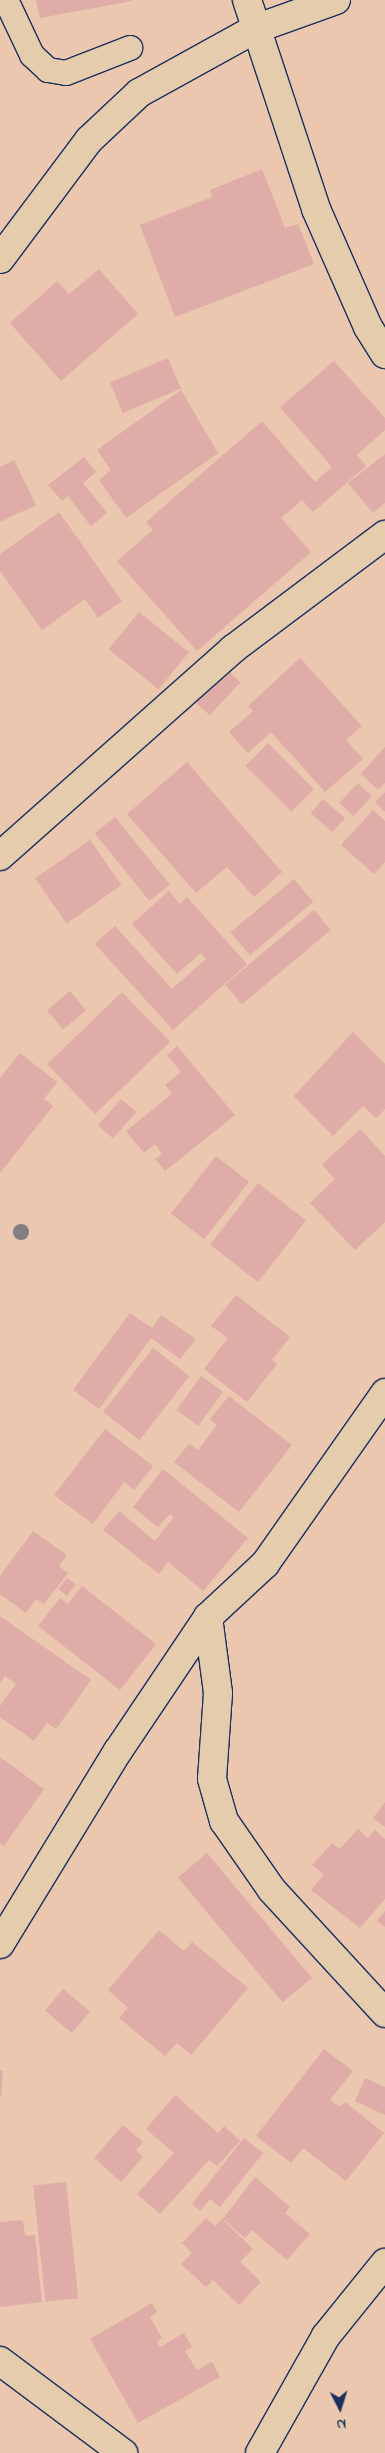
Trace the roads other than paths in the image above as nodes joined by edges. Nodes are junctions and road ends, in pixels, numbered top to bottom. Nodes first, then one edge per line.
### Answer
1 (6, 0) edge
2 (247, 0) edge
3 (336, 0) edge
4 (255, 29) junction
5 (130, 48) dead end
6 (0, 259) edge
7 (385, 354) edge
8 (385, 535) edge
9 (0, 856) edge
10 (385, 1393) edge
11 (208, 1617) junction
12 (0, 1944) edge
13 (385, 2013) edge
14 (385, 2263) edge
15 (0, 2361) edge
16 (123, 2453) edge
17 (260, 2453) edge

1 - 5 lane
2 - 4 street
3 - 4 street
4 - 6 street
4 - 7 street
8 - 9 street
10 - 11 street
11 - 12 street
11 - 13 street
14 - 17 street
15 - 16 street

